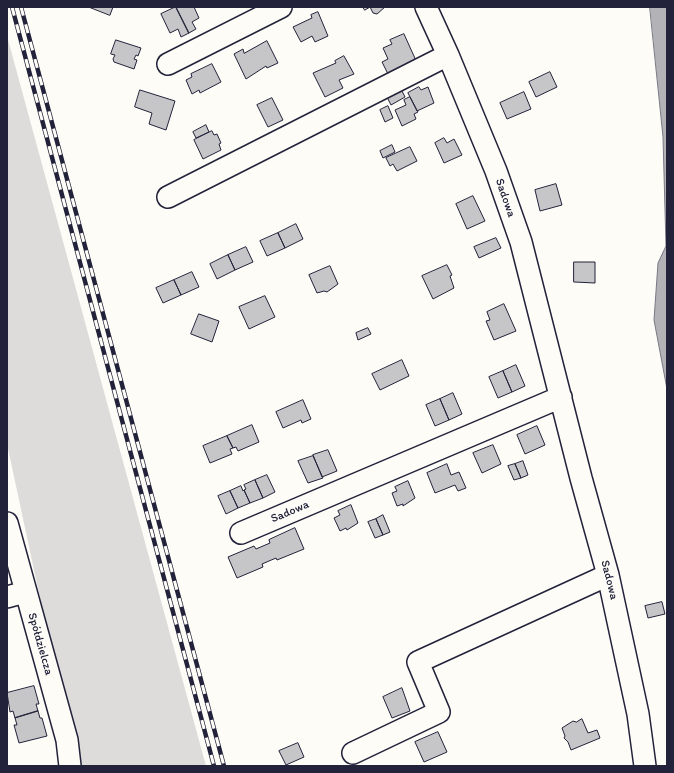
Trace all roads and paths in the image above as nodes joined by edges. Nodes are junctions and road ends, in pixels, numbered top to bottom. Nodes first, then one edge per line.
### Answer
1 (281, 7) edge
2 (426, 7) edge
3 (448, 56) junction
4 (168, 64) dead end
5 (168, 197) dead end
6 (561, 397) junction
7 (7, 523) edge
8 (241, 533) dead end
9 (608, 575) junction
10 (16, 595) edge
11 (353, 753) dead end
12 (70, 766) edge
13 (645, 766) edge

1 - 4 street
2 - 3 street, Sadowa
3 - 5 street
3 - 6 street, Sadowa
6 - 8 street, Sadowa
6 - 9 street, Sadowa
7 - 10 street, Spółdzielcza
9 - 11 street
9 - 13 street, Sadowa
10 - 12 street, Spółdzielcza

